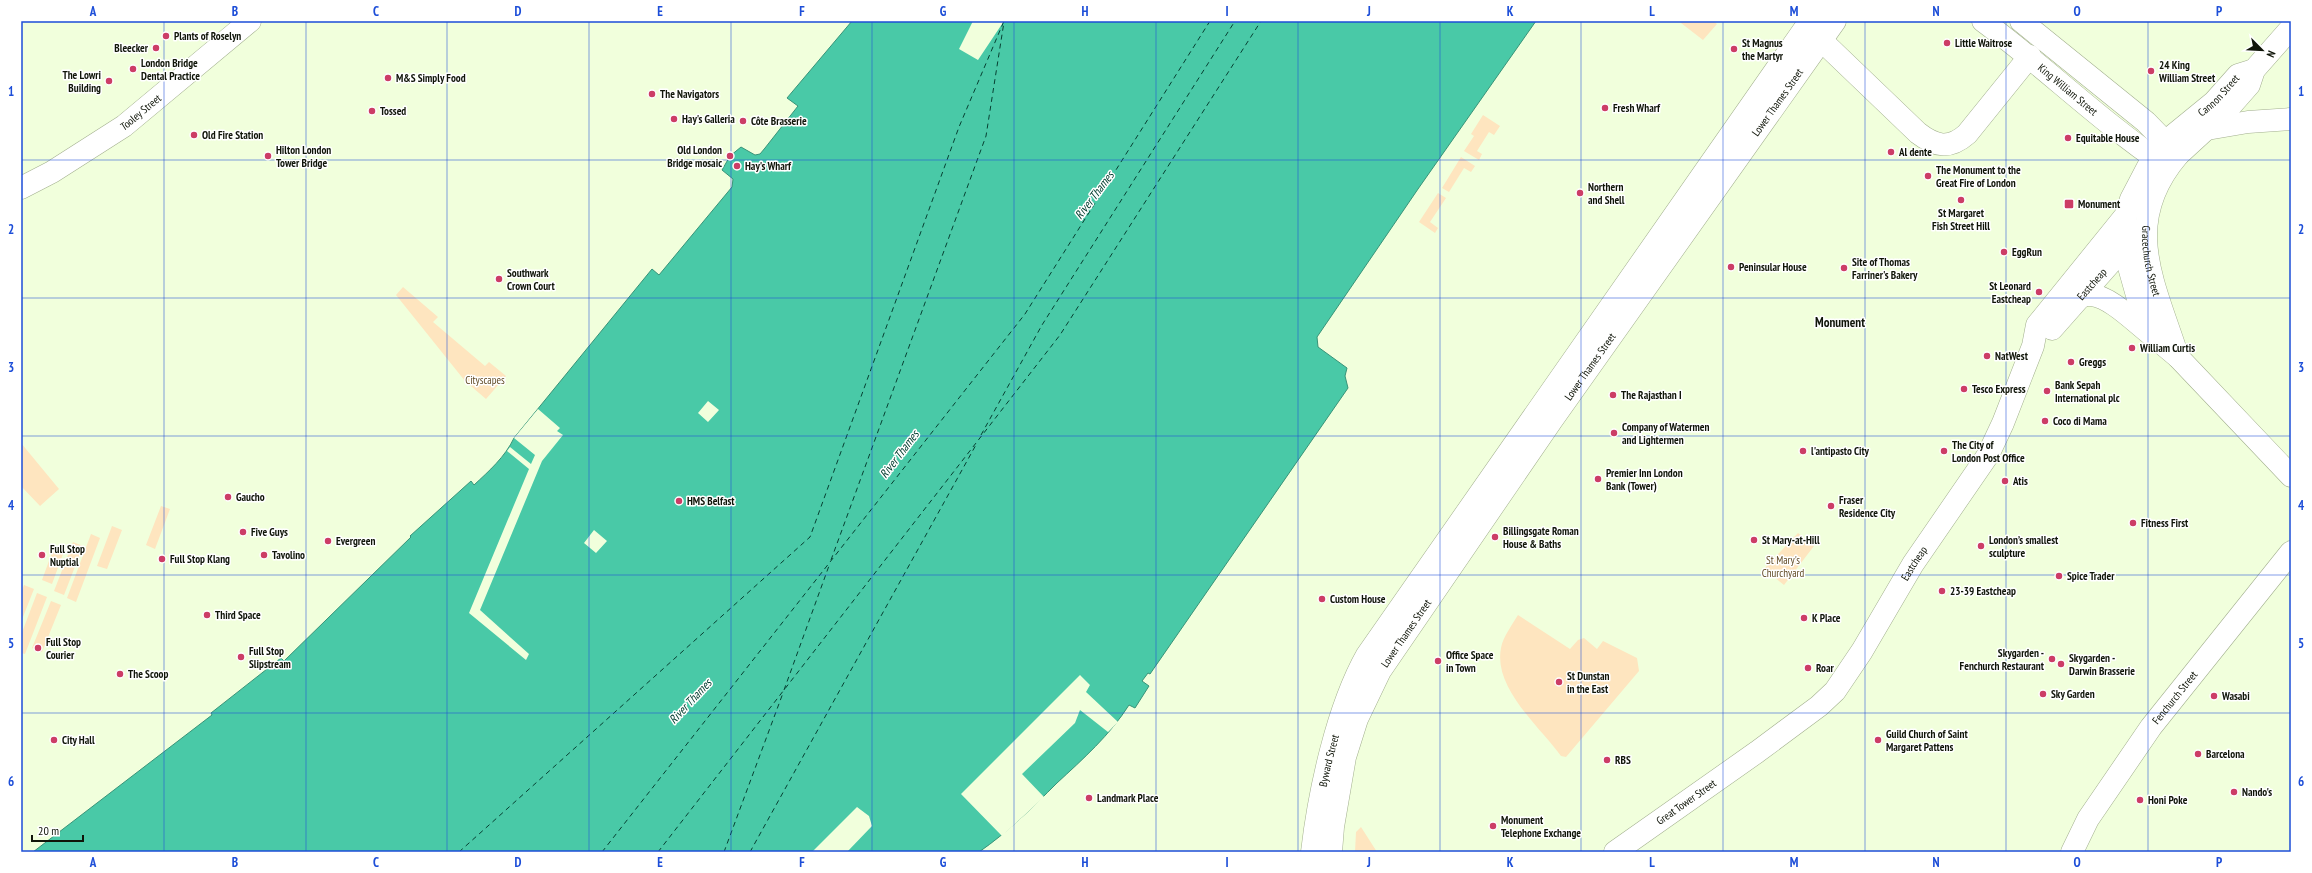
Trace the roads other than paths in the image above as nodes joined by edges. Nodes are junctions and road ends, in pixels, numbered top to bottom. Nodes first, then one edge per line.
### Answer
1 (250, 21) edge
2 (1835, 21) edge
3 (1983, 21) edge
4 (2021, 21) edge
5 (1813, 28) edge
6 (2291, 28) edge
7 (2030, 56) junction
8 (2291, 119) edge
9 (2196, 128) junction
10 (2166, 155) junction
11 (21, 188) edge
12 (2136, 217) junction
13 (2125, 248) junction
14 (2079, 297) junction
15 (2153, 336) junction
16 (2033, 346) junction
17 (2178, 357) junction
18 (2291, 476) edge
19 (2291, 552) edge
20 (1357, 673) joint
21 (1357, 719) joint
22 (1757, 752) joint
23 (1312, 852) edge
24 (1332, 852) edge
25 (1615, 852) edge
26 (2072, 852) edge

1 - 11 main road, Tooley Street
2 - 5 main road, Lower Thames Street
3 - 7 main road, King William Street
4 - 10 main road, King William Street
5 - 7 main road
5 - 20 main road, Lower Thames Street
5 - 21 main road, Lower Thames Street
6 - 9 main road, Cannon Street
7 - 10 main road, King William Street
8 - 9 main road
9 - 10 main road
10 - 12 main road, Gracechurch Street
12 - 13 main road, Gracechurch Street
12 - 16 main road, Eastcheap
12 - 17 main road, Gracechurch Street
13 - 14 main road, Eastcheap
13 - 15 main road, Gracechurch Street
14 - 15 main road, Gracechurch Street
14 - 16 main road, Eastcheap
15 - 17 main road, Gracechurch Street
16 - 22 main road, Eastcheap
17 - 18 main road, Gracechurch Street
19 - 26 main road, Fenchurch Street
20 - 23 main road, Byward Street
21 - 24 main road, Byward Street
22 - 25 main road, Great Tower Street

